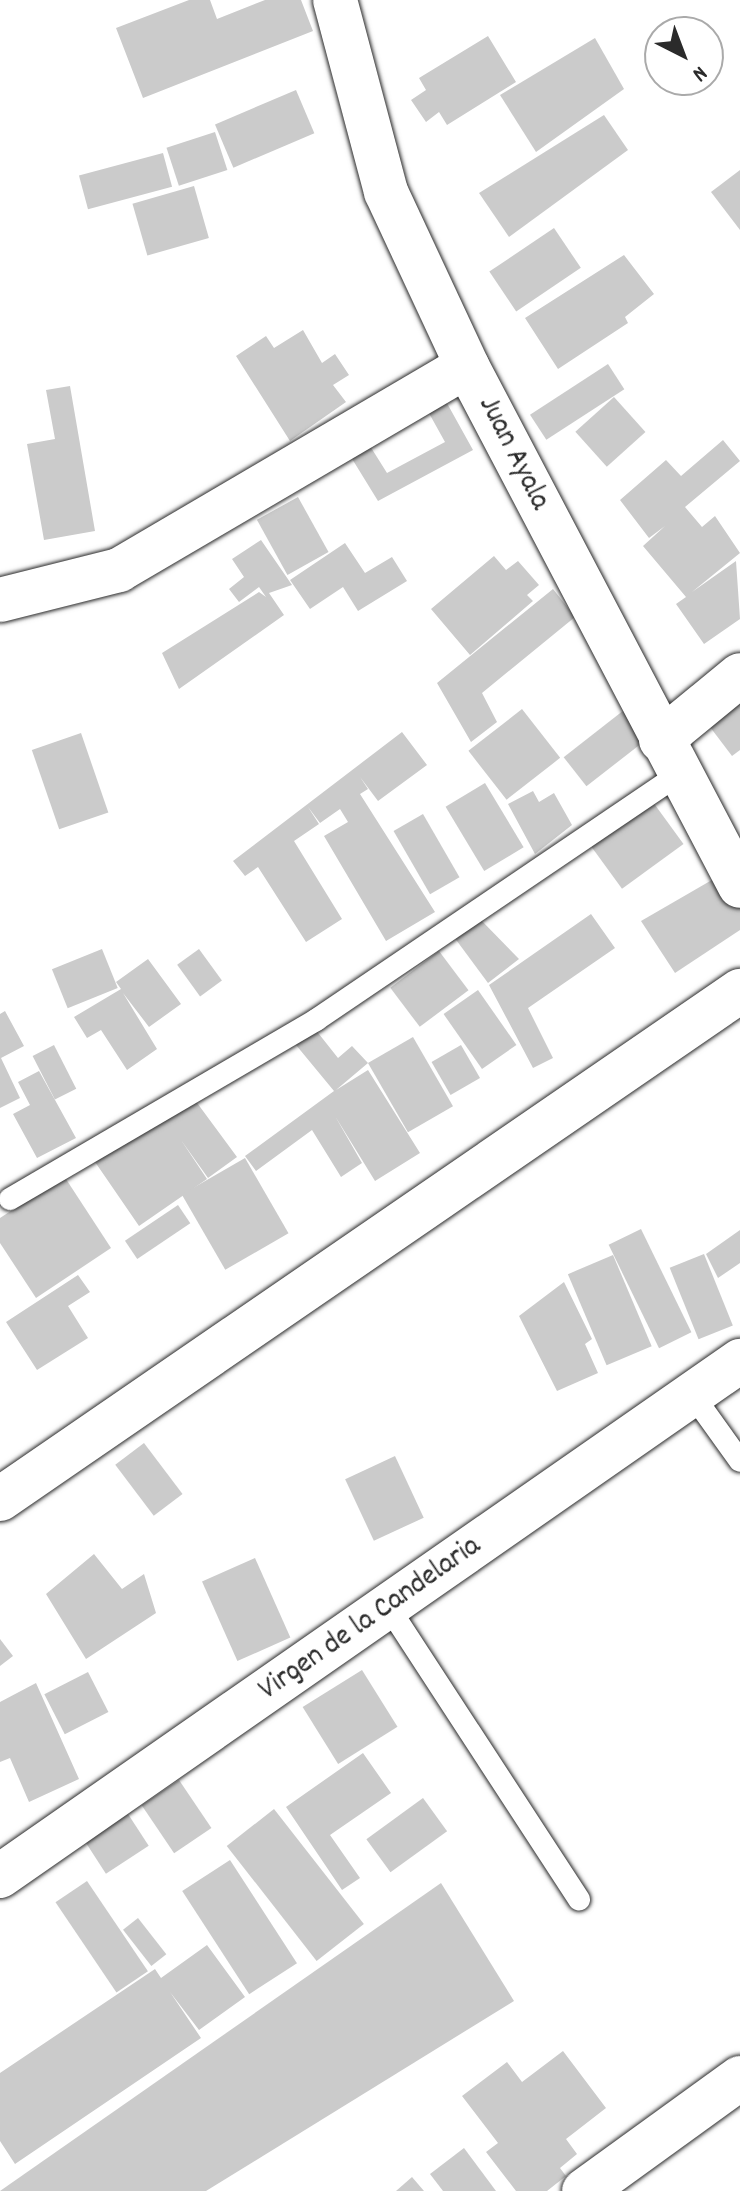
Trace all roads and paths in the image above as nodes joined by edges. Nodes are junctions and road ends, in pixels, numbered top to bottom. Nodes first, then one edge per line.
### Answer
1 (335, 0) edge
2 (467, 366) junction
3 (0, 600) edge
4 (740, 675) edge
5 (670, 757) junction
6 (740, 886) edge
7 (740, 991) edge
8 (10, 1199) dead end
9 (740, 1361) edge
10 (692, 1394) junction
11 (740, 1461) edge
12 (0, 1499) edge
13 (389, 1608) junction
14 (0, 1876) edge
15 (579, 1900) dead end
16 (740, 2078) edge
17 (584, 2191) edge

1 - 2 street, Juan Ayala
2 - 3 street
2 - 5 street, Juan Ayala
4 - 5 street
5 - 6 street, Juan Ayala
5 - 8 lane
7 - 12 street
9 - 10 street, Virgen de la Candelaria
10 - 11 lane
10 - 13 street, Virgen de la Candelaria
13 - 14 street, Virgen de la Candelaria
13 - 15 lane
16 - 17 street

